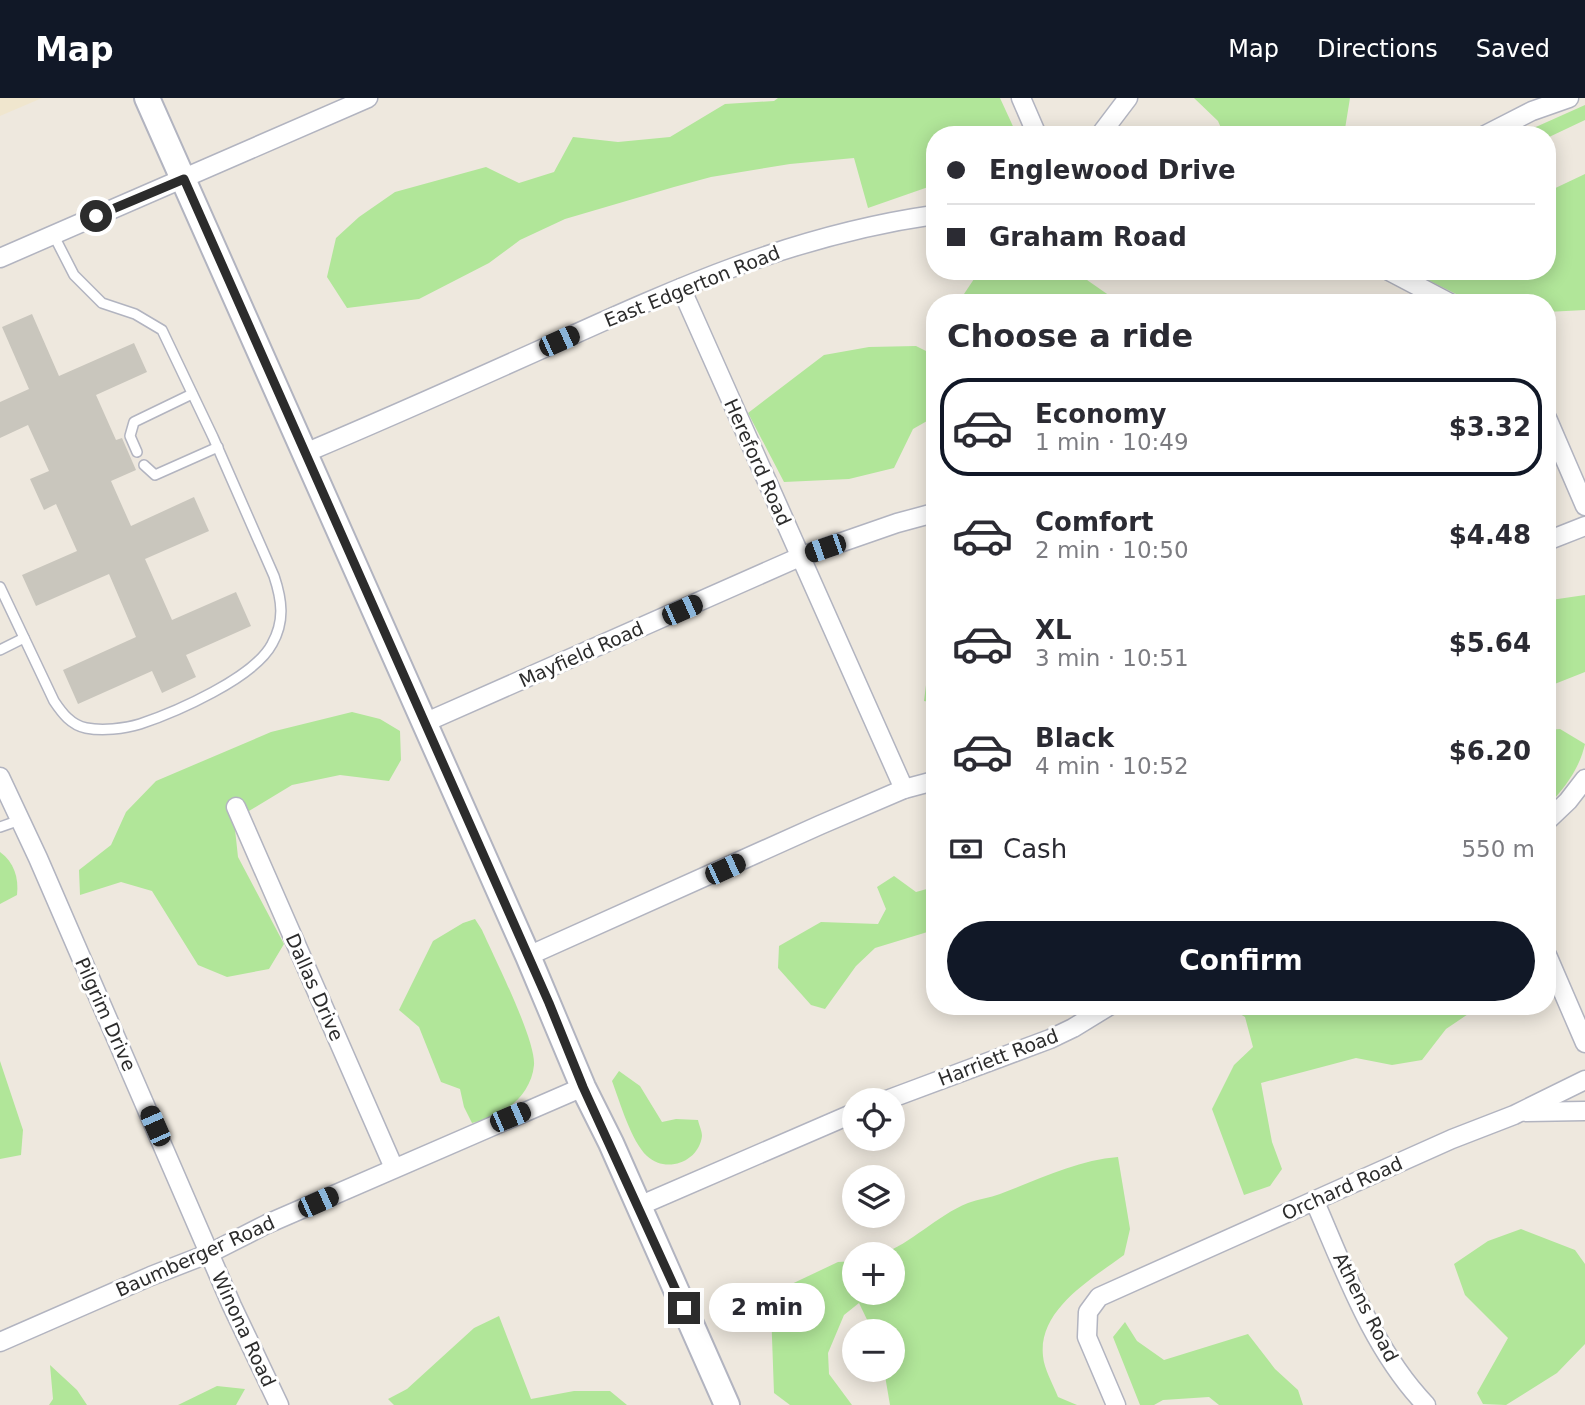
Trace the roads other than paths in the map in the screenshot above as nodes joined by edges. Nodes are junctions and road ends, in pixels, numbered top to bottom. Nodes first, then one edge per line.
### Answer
1 (147, 98) edge
2 (368, 98) edge
3 (1021, 98) edge
4 (1128, 98) edge
5 (1569, 98) edge
6 (1033, 126) edge
7 (1107, 126) edge
8 (1503, 126) edge
9 (184, 179) junction
10 (926, 216) edge
11 (53, 234) junction
12 (0, 258) edge
13 (1406, 280) edge
14 (681, 288) junction
15 (1433, 294) edge
16 (192, 394) junction
17 (1556, 439) edge
18 (218, 447) junction
19 (137, 452) dead end
20 (305, 453) junction
21 (144, 465) dead end
22 (1585, 506) edge
23 (926, 515) edge
24 (1585, 526) edge
25 (1556, 537) edge
26 (802, 556) junction
27 (0, 587) edge
28 (24, 638) junction
29 (0, 650) edge
30 (424, 723) junction
31 (0, 777) edge
32 (1585, 779) edge
33 (926, 783) edge
34 (904, 789) junction
35 (236, 807) dead end
36 (1556, 812) edge
37 (20, 820) junction
38 (0, 828) edge
39 (528, 956) junction
40 (1556, 976) edge
41 (1094, 1015) edge
42 (1585, 1043) edge
43 (1585, 1080) edge
44 (583, 1087) junction
45 (905, 1093) edge
46 (1585, 1111) edge
47 (1519, 1112) junction
48 (842, 1118) edge
49 (394, 1168) junction
50 (1315, 1202) junction
51 (639, 1206) junction
52 (210, 1253) junction
53 (0, 1342) edge
54 (279, 1405) edge
55 (727, 1405) edge
56 (1116, 1405) edge
57 (1426, 1405) edge

1 - 9 main road
2 - 9 street
3 - 6 street
4 - 7 street
5 - 8 street
9 - 11 street
9 - 20 main road
10 - 14 street, East Edgerton Road
11 - 12 street
11 - 16 lane
13 - 15 street
14 - 20 street, East Edgerton Road
14 - 26 street, Hereford Road
16 - 18 lane
16 - 19 lane
17 - 22 street
18 - 21 lane
18 - 28 lane
20 - 30 main road
23 - 26 street, Mayfield Road
24 - 25 street
26 - 30 street, Mayfield Road
26 - 34 street, Hereford Road
27 - 28 lane
28 - 29 lane
30 - 39 main road
31 - 37 street, Pilgrim Drive
32 - 36 street
33 - 34 street
34 - 39 street
35 - 49 street, Dallas Drive
37 - 38 lane
37 - 52 street, Pilgrim Drive
39 - 44 main road
40 - 42 street
41 - 45 street, Harriett Road
43 - 47 street, Orchard Road
44 - 49 street, Baumberger Road
44 - 51 main road
46 - 47 street
47 - 50 street, Orchard Road
48 - 51 street
49 - 52 street, Baumberger Road
50 - 56 street, Orchard Road
50 - 57 street, Athens Road
51 - 55 main road
52 - 53 street, Baumberger Road
52 - 54 street, Winona Road

